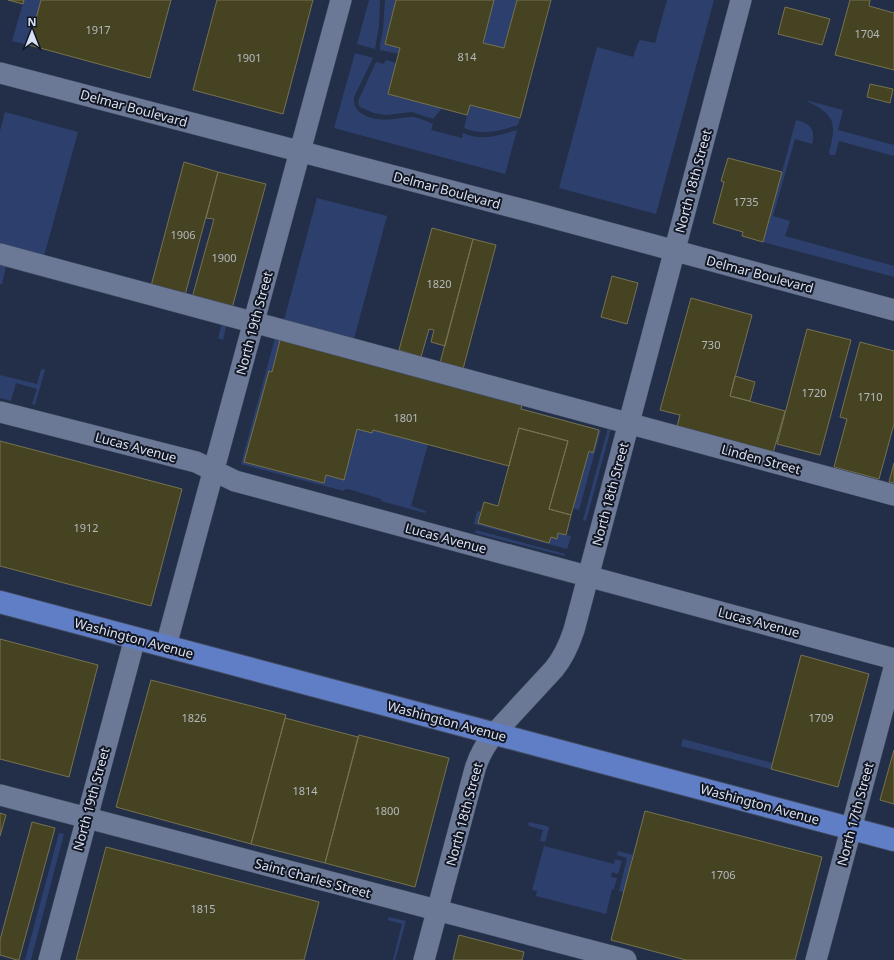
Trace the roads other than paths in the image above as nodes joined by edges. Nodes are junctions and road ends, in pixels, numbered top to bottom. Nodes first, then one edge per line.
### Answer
1 (341, 0) edge
2 (741, 0) edge
3 (0, 73) edge
4 (300, 151) junction
5 (675, 251) junction
6 (0, 254) edge
7 (894, 310) edge
8 (254, 322) junction
9 (0, 412) edge
10 (629, 423) junction
11 (213, 471) junction
12 (894, 495) edge
13 (587, 576) junction
14 (0, 602) edge
15 (135, 638) junction
16 (166, 646) junction
17 (894, 659) edge
18 (894, 668) edge
19 (494, 734) junction
20 (0, 795) edge
21 (86, 818) junction
22 (851, 829) junction
23 (894, 840) edge
24 (437, 911) junction
25 (49, 960) edge
26 (424, 960) edge
27 (626, 960) edge
28 (816, 960) edge

1 - 4 street, North 19th Street
2 - 5 street, North 18th Street
3 - 4 street, Delmar Boulevard
4 - 5 street, Delmar Boulevard
4 - 8 street, North 19th Street
5 - 7 street, Delmar Boulevard
5 - 10 street, North 18th Street
6 - 8 street, Linden Street
8 - 10 street, Linden Street
8 - 11 street, North 19th Street
9 - 11 street, Lucas Avenue
10 - 12 street, Linden Street
10 - 13 street, North 18th Street
11 - 13 street, Lucas Avenue
11 - 16 street, North 19th Street
13 - 17 street, Lucas Avenue
13 - 19 street, North 18th Street
14 - 15 main road, Washington Avenue
15 - 16 main road, Washington Avenue
15 - 21 street, North 19th Street
16 - 19 main road, Washington Avenue
18 - 22 street, North 17th Street
19 - 22 main road, Washington Avenue
19 - 24 street, North 18th Street
20 - 21 street, Saint Charles Street
21 - 24 street, Saint Charles Street
21 - 25 street, North 19th Street
22 - 23 main road, Washington Avenue
22 - 28 street, North 17th Street
24 - 26 street, North 18th Street
24 - 27 street, Saint Charles Street

